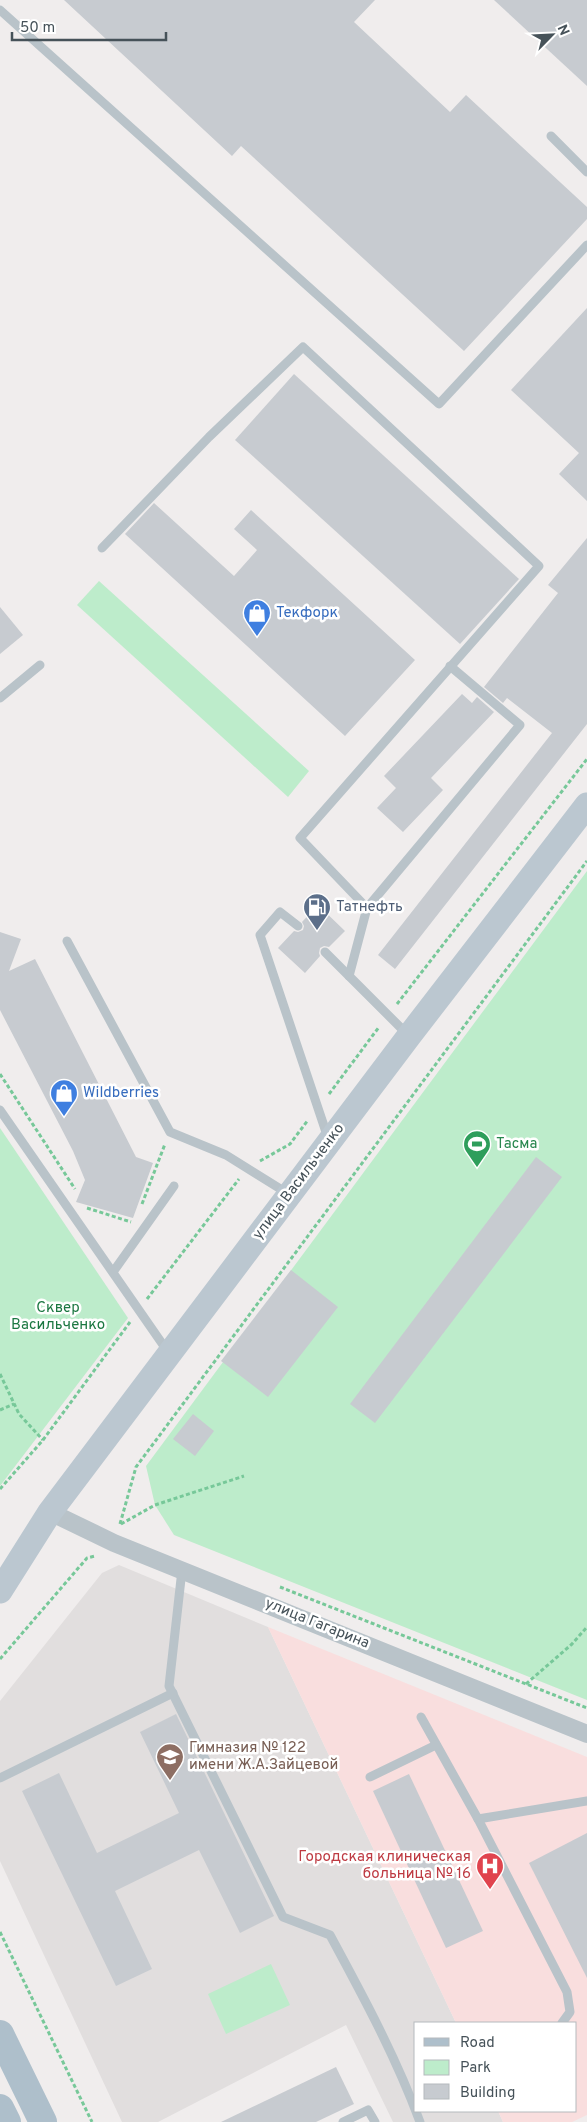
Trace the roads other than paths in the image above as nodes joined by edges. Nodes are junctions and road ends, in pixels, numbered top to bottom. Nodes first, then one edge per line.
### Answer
1 (0, 10) edge
2 (551, 136) dead end
3 (587, 172) edge
4 (587, 245) edge
5 (102, 548) dead end
6 (40, 665) dead end
7 (450, 666) junction
8 (0, 698) edge
9 (587, 805) edge
10 (367, 908) junction
11 (298, 926) dead end
12 (67, 942) dead end
13 (324, 952) dead end
14 (349, 976) junction
15 (409, 1036) junction
16 (0, 1110) edge
17 (330, 1143) junction
18 (174, 1186) dead end
19 (290, 1194) junction
20 (113, 1272) junction
21 (169, 1355) junction
22 (50, 1512) junction
23 (9, 1569) edge
24 (182, 1570) junction
25 (0, 1591) edge
26 (173, 1693) junction
27 (421, 1717) dead end
28 (587, 1734) edge
29 (436, 1745) junction
30 (370, 1776) dead end
31 (0, 1778) edge
32 (587, 1801) edge
33 (478, 1819) junction
34 (563, 2022) edge
35 (0, 2034) edge
36 (414, 2106) edge
37 (0, 2108) edge
38 (7, 2122) edge
39 (43, 2122) edge
40 (343, 2122) edge
41 (375, 2122) edge

1 - 4 lane
2 - 3 lane
5 - 7 lane
6 - 8 lane
7 - 10 lane
7 - 10 lane
9 - 15 main road, улица Васильченко
10 - 14 lane
11 - 17 lane
12 - 19 lane
13 - 14 lane
14 - 15 lane
15 - 17 main road, улица Васильченко
16 - 20 lane
17 - 19 main road, улица Васильченко
18 - 20 lane
19 - 21 main road, улица Васильченко
20 - 21 lane
21 - 22 main road, улица Васильченко
22 - 23 main road, улица Васильченко
22 - 24 street, улица Гагарина
23 - 25 main road, улица Васильченко
24 - 26 lane
24 - 28 street, улица Гагарина
26 - 31 lane
26 - 36 lane
27 - 29 lane
29 - 30 lane
29 - 33 lane
32 - 33 lane
33 - 34 lane
35 - 39 main road
37 - 38 main road
40 - 41 lane

